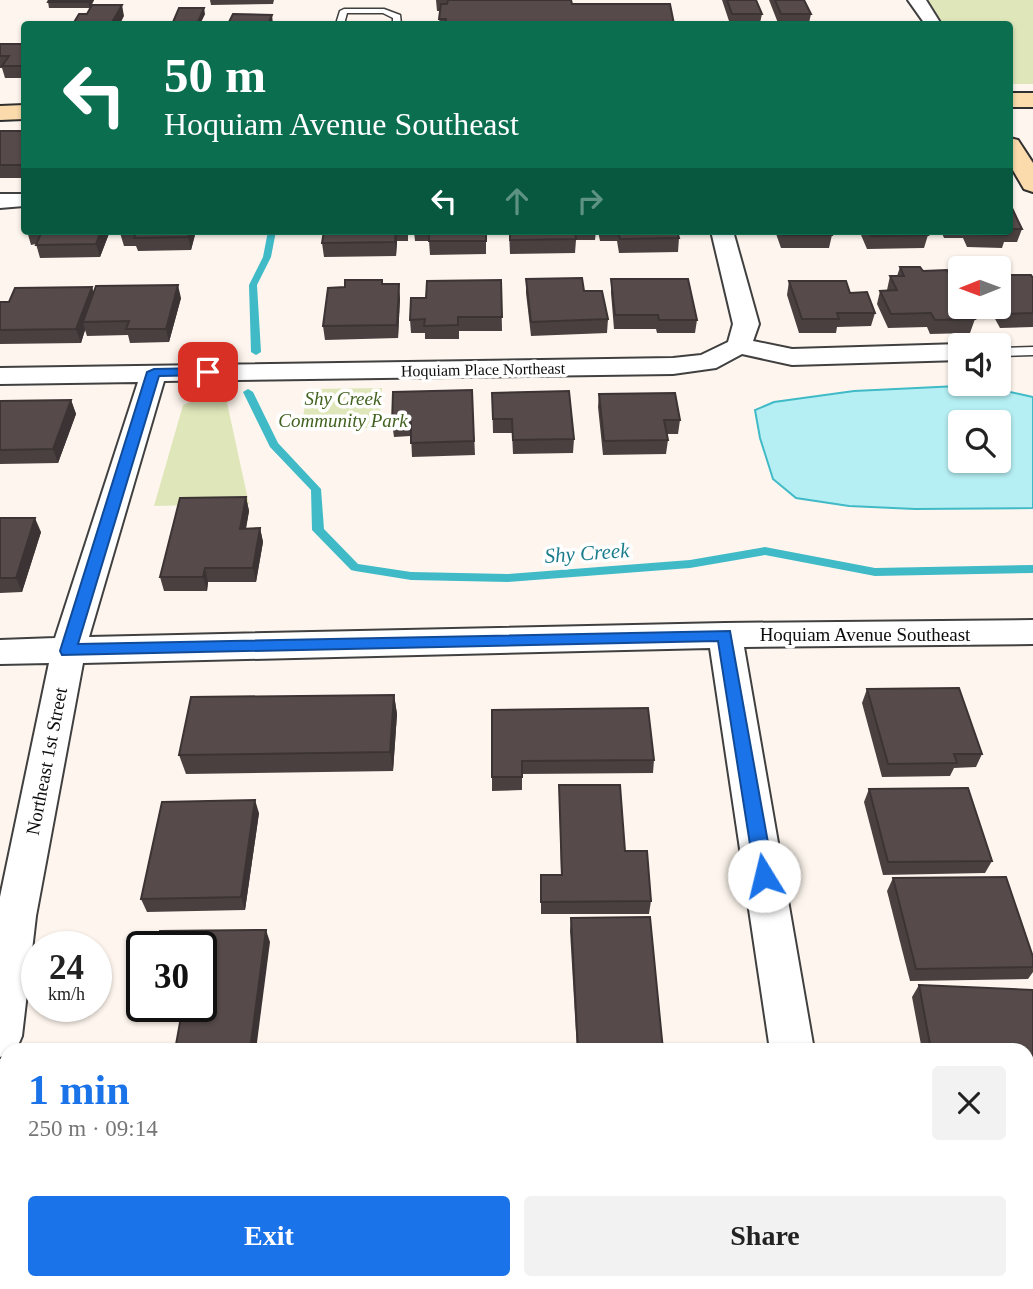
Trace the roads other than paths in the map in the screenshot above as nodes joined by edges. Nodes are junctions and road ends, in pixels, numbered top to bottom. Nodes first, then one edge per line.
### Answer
1 (917, 0) edge
2 (341, 21) edge
3 (397, 21) edge
4 (931, 21) edge
5 (0, 113) edge
6 (21, 113) edge
7 (1013, 150) edge
8 (1033, 184) edge
9 (21, 200) edge
10 (0, 201) edge
11 (723, 235) edge
12 (739, 346) junction
13 (1033, 351) edge
14 (948, 352) edge
15 (1011, 352) edge
16 (154, 372) junction
17 (0, 376) edge
18 (1033, 632) edge
19 (724, 635) junction
20 (68, 651) junction
21 (0, 652) edge
22 (0, 1035) edge
23 (791, 1043) edge

1 - 4 street
2 - 3 lane
5 - 6 street
7 - 8 street
9 - 10 street
11 - 12 street
12 - 14 street
12 - 16 street, Hoquiam Place Northeast
13 - 15 lane
16 - 17 street, Hoquiam Place Northeast
16 - 20 street, Northeast 1st Street
18 - 19 street, Hoquiam Avenue Southeast
19 - 20 street, Hoquiam Avenue Southeast
19 - 23 street
20 - 21 street, Hoquiam Avenue Southeast
20 - 22 street, Northeast 1st Street

